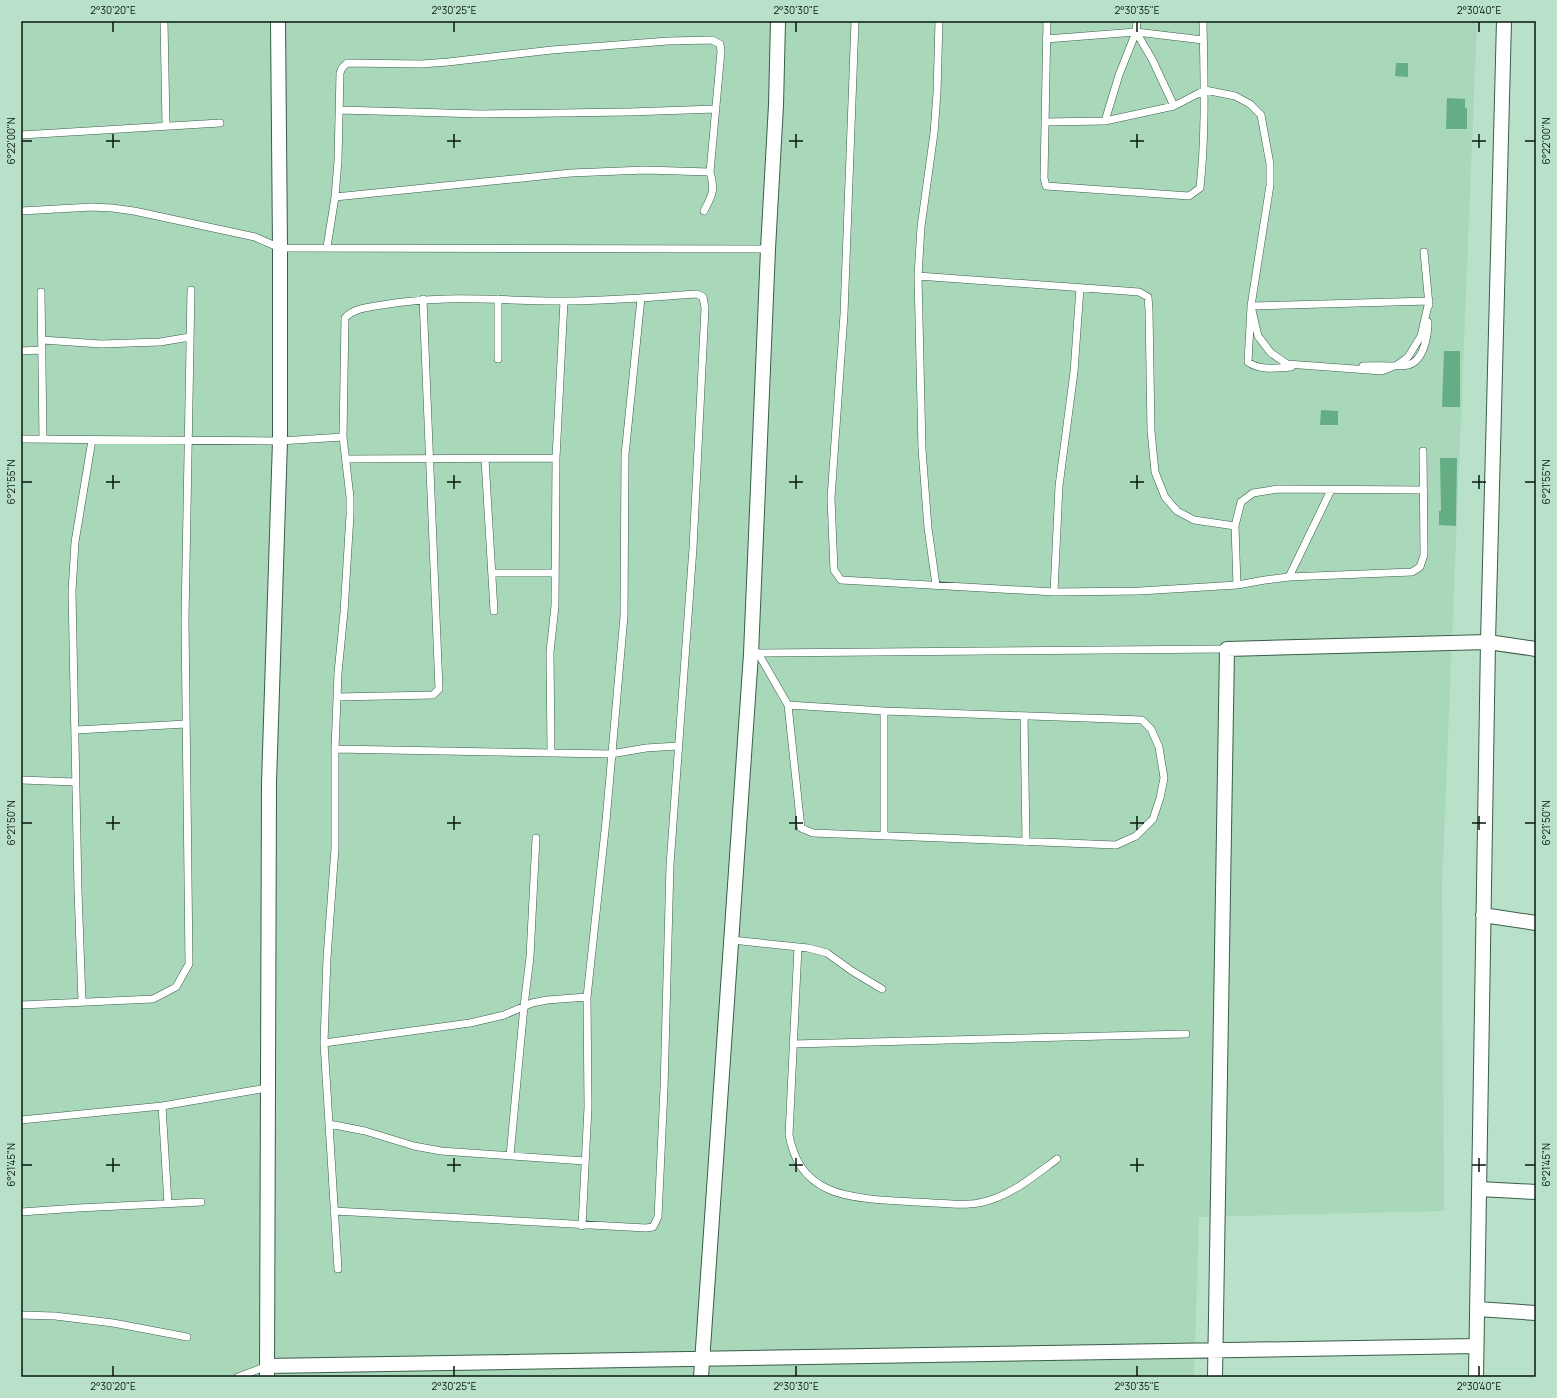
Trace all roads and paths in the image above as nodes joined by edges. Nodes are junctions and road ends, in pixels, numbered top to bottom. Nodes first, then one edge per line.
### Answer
1 (164, 21) edge
2 (278, 21) edge
3 (778, 21) edge
4 (855, 21) edge
5 (939, 21) edge
6 (1047, 21) edge
7 (1137, 21) edge
8 (1203, 21) edge
9 (1504, 21) edge
10 (1136, 32) junction
11 (1046, 39) junction
12 (1203, 40) junction
13 (1205, 90) junction
14 (1174, 106) junction
15 (716, 109) junction
16 (340, 110) junction
17 (1106, 121) junction
18 (1045, 122) junction
19 (220, 123) dead end
20 (166, 125) junction
21 (21, 135) edge
22 (710, 172) junction
23 (335, 197) junction
24 (704, 211) dead end
25 (21, 212) edge
26 (328, 247) junction
27 (280, 248) junction
28 (768, 249) junction
29 (1424, 252) dead end
30 (918, 276) junction
31 (1080, 288) junction
32 (190, 290) dead end
33 (41, 292) dead end
34 (641, 298) junction
35 (423, 299) junction
36 (498, 299) junction
37 (564, 301) junction
38 (1429, 301) junction
39 (1251, 306) junction
40 (190, 337) junction
41 (42, 340) junction
42 (42, 350) junction
43 (21, 351) edge
44 (498, 359) dead end
45 (344, 437) junction
46 (21, 439) edge
47 (43, 439) junction
48 (92, 440) junction
49 (188, 440) junction
50 (280, 441) junction
51 (1423, 451) dead end
52 (556, 458) junction
53 (346, 459) junction
54 (430, 459) junction
55 (485, 459) junction
56 (1331, 490) junction
57 (1424, 490) junction
58 (1235, 526) junction
59 (492, 573) junction
60 (555, 574) junction
61 (1289, 577) junction
62 (936, 585) junction
63 (1237, 585) junction
64 (1054, 592) junction
65 (494, 611) dead end
66 (1488, 642) junction
67 (1227, 649) junction
68 (1536, 649) edge
69 (755, 653) junction
70 (337, 697) junction
71 (788, 705) junction
72 (884, 711) junction
73 (1024, 716) junction
74 (186, 724) junction
75 (76, 730) junction
76 (678, 746) junction
77 (335, 749) junction
78 (550, 753) junction
79 (612, 754) junction
80 (21, 780) edge
81 (75, 782) junction
82 (884, 836) junction
83 (536, 838) dead end
84 (1026, 842) junction
85 (1483, 915) junction
86 (1536, 923) edge
87 (732, 940) junction
88 (798, 947) junction
89 (882, 989) dead end
90 (587, 997) junction
91 (82, 1002) junction
92 (21, 1005) edge
93 (524, 1006) junction
94 (1186, 1034) dead end
95 (324, 1043) junction
96 (793, 1044) junction
97 (267, 1088) junction
98 (162, 1106) junction
99 (21, 1120) edge
100 (329, 1124) junction
101 (510, 1156) junction
102 (1057, 1159) dead end
103 (585, 1161) junction
104 (1479, 1189) junction
105 (1536, 1192) edge
106 (201, 1202) dead end
107 (168, 1204) junction
108 (334, 1210) junction
109 (21, 1212) edge
110 (582, 1226) junction
111 (338, 1269) dead end
112 (1477, 1309) junction
113 (1536, 1313) edge
114 (21, 1315) edge
115 (187, 1337) dead end
116 (1476, 1346) junction
117 (1215, 1350) junction
118 (702, 1358) junction
119 (267, 1371) edge
120 (238, 1377) edge
121 (701, 1377) edge
122 (1215, 1377) edge
123 (1476, 1377) edge

1 - 20 lane
2 - 27 street
3 - 28 street
4 - 62 lane
5 - 30 lane
6 - 11 lane
7 - 10 lane
8 - 12 lane
9 - 66 street
10 - 11 lane
10 - 12 lane
10 - 14 lane
10 - 17 lane
11 - 18 lane
12 - 13 lane
13 - 14 lane
13 - 18 lane
13 - 39 lane
14 - 17 lane
15 - 16 lane
15 - 16 lane
15 - 22 lane
16 - 23 lane
17 - 18 lane
19 - 20 lane
20 - 21 lane
22 - 23 lane
22 - 24 lane
23 - 26 lane
25 - 27 lane
26 - 27 lane
26 - 28 lane
27 - 50 street
28 - 69 street
29 - 38 lane
30 - 31 lane
30 - 62 lane
31 - 58 lane
31 - 64 lane
32 - 40 lane
33 - 41 lane
34 - 37 lane
34 - 76 lane
34 - 79 lane
35 - 36 lane
35 - 45 lane
35 - 54 lane
36 - 37 lane
36 - 44 lane
37 - 52 lane
38 - 39 lane
38 - 39 lane
38 - 39 lane
40 - 41 lane
40 - 49 lane
41 - 42 lane
42 - 43 lane
42 - 47 lane
45 - 50 lane
45 - 53 lane
46 - 47 lane
47 - 48 lane
48 - 49 lane
48 - 75 lane
49 - 50 lane
49 - 74 lane
50 - 97 street
51 - 57 lane
52 - 55 lane
52 - 60 lane
53 - 54 lane
53 - 70 lane
54 - 55 lane
54 - 70 lane
55 - 59 lane
56 - 57 lane
56 - 58 lane
56 - 61 lane
57 - 61 lane
58 - 63 lane
59 - 60 lane
59 - 65 lane
60 - 78 lane
61 - 63 lane
62 - 64 lane
63 - 64 lane
66 - 67 street
66 - 68 street
66 - 85 street
67 - 69 lane
67 - 117 street
69 - 71 lane
69 - 87 street
70 - 77 lane
71 - 72 lane
71 - 82 lane
72 - 73 lane
72 - 82 lane
73 - 84 lane
73 - 84 lane
74 - 75 lane
74 - 91 lane
75 - 81 lane
76 - 79 lane
76 - 110 lane
77 - 78 lane
77 - 95 lane
78 - 79 lane
79 - 90 lane
80 - 81 lane
81 - 91 lane
82 - 84 lane
83 - 93 lane
85 - 86 street
85 - 104 street
87 - 88 lane
87 - 118 street
88 - 89 lane
88 - 96 lane
90 - 93 lane
90 - 103 lane
91 - 92 lane
93 - 95 lane
93 - 101 lane
94 - 96 lane
95 - 100 lane
96 - 102 lane
97 - 98 lane
97 - 119 street
98 - 99 lane
98 - 107 lane
100 - 101 lane
100 - 108 lane
101 - 103 lane
103 - 110 lane
104 - 105 street
104 - 112 street
106 - 107 lane
107 - 109 lane
108 - 110 lane
108 - 111 lane
112 - 113 street
112 - 116 street
114 - 115 lane
116 - 117 street
116 - 123 street
117 - 118 street
117 - 122 street
118 - 119 street
118 - 121 street
119 - 120 lane

